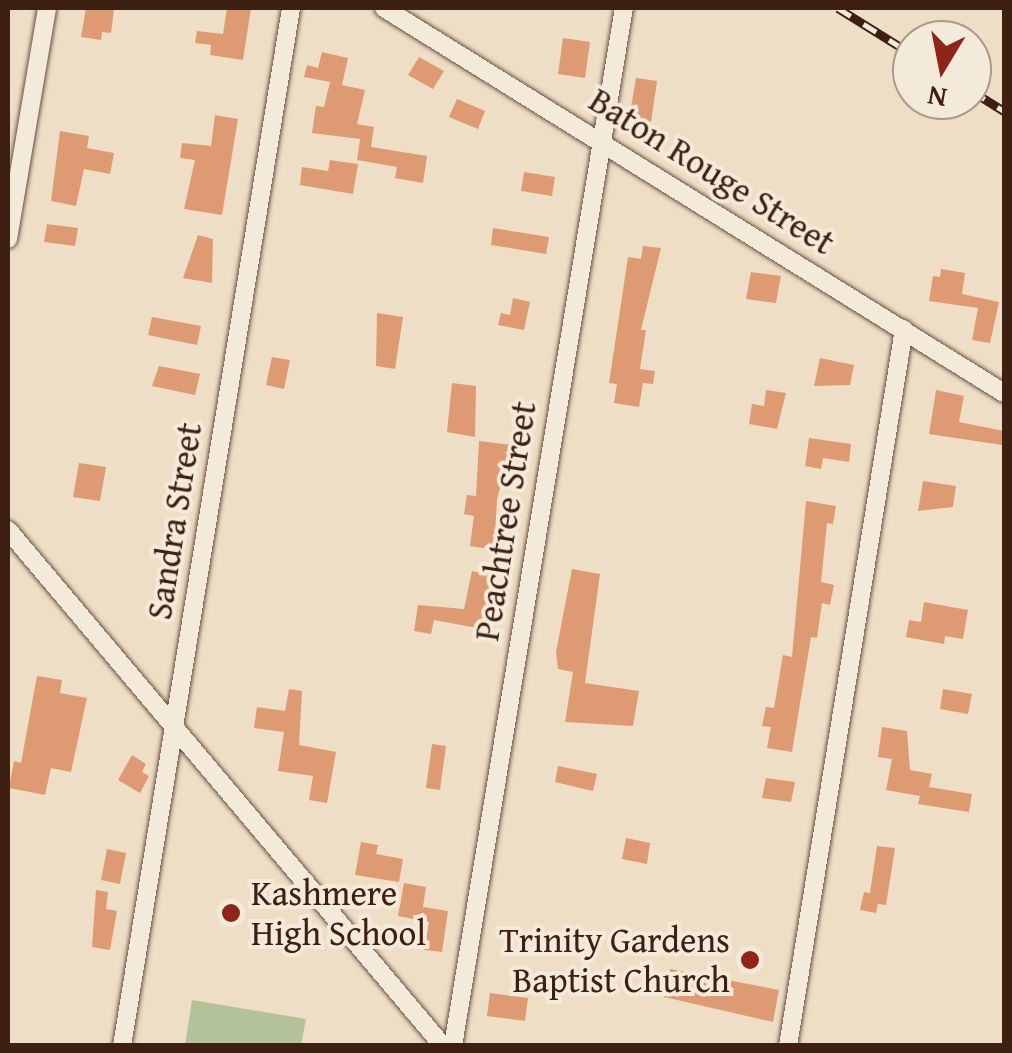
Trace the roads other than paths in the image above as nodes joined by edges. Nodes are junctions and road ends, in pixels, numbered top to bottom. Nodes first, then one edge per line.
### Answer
1 (47, 8) edge
2 (291, 8) edge
3 (384, 8) edge
4 (624, 8) edge
5 (599, 139) junction
6 (8, 239) edge
7 (904, 329) junction
8 (1004, 392) edge
9 (8, 530) edge
10 (173, 725) junction
11 (122, 1046) edge
12 (444, 1046) edge
13 (453, 1046) edge
14 (788, 1046) edge

1 - 6 street
2 - 10 street, Sandra Street
3 - 5 street, Baton Rouge Street
4 - 5 street, Peachtree Street
5 - 7 street, Baton Rouge Street
5 - 13 street, Peachtree Street
7 - 8 street, Baton Rouge Street
7 - 14 street
9 - 10 street
10 - 11 street, Sandra Street
10 - 12 street

